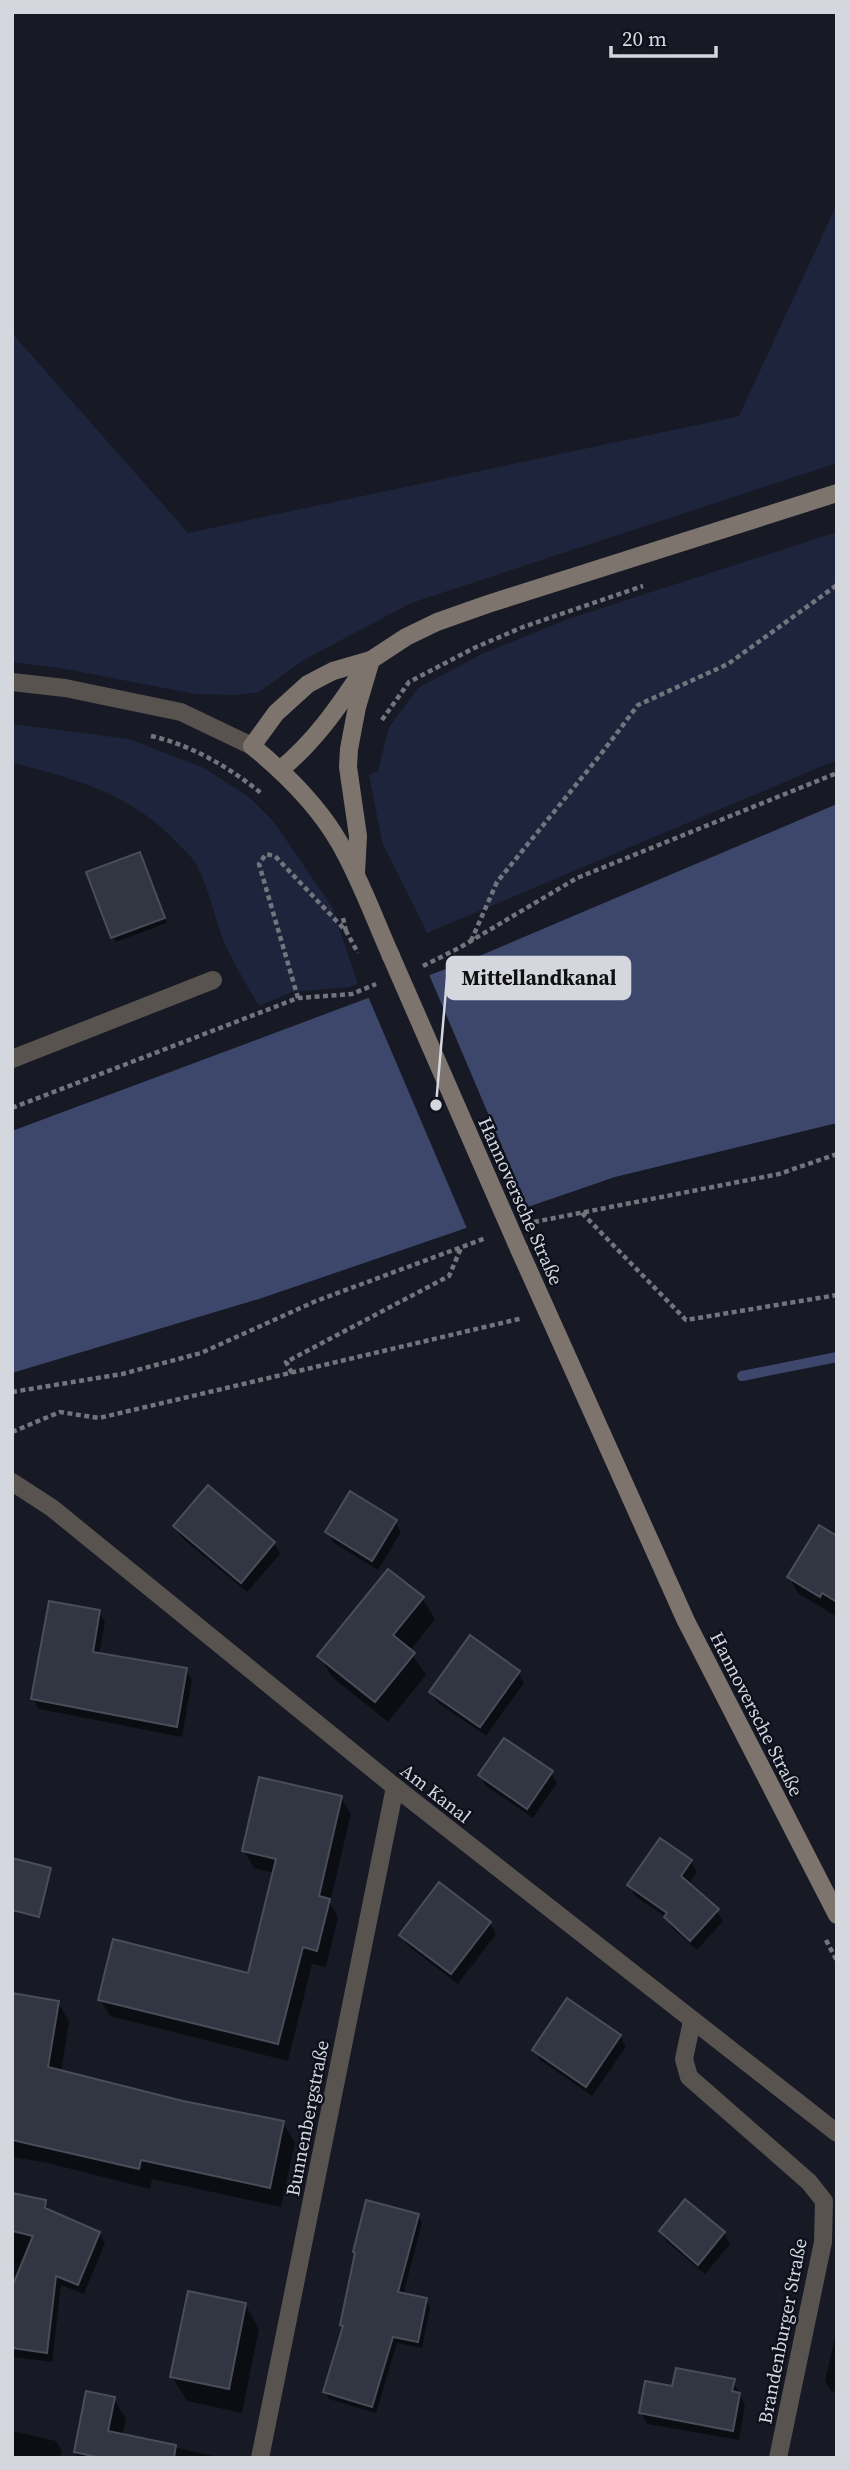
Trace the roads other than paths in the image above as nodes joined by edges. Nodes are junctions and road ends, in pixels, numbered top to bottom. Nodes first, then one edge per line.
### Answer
1 (837, 493) edge
2 (370, 660) junction
3 (12, 682) edge
4 (251, 746) junction
5 (281, 769) junction
6 (356, 876) junction
7 (213, 980) dead end
8 (12, 1059) edge
9 (12, 1482) edge
10 (394, 1787) junction
11 (837, 1916) edge
12 (692, 2021) junction
13 (837, 2133) edge
14 (260, 2458) edge
15 (778, 2458) edge

1 - 2 main road
2 - 4 main road
2 - 5 main road
2 - 6 main road
3 - 4 street, Hannoversche Straße
4 - 5 main road, Hannoversche Straße
5 - 6 main road, Hannoversche Straße
6 - 11 main road, Hannoversche Straße, bridge
7 - 8 street
9 - 10 street, Am Kanal
10 - 12 street, Am Kanal
10 - 14 street, Bunnenbergstraße
12 - 13 street, Am Kanal
12 - 15 street, Brandenburger Straße

